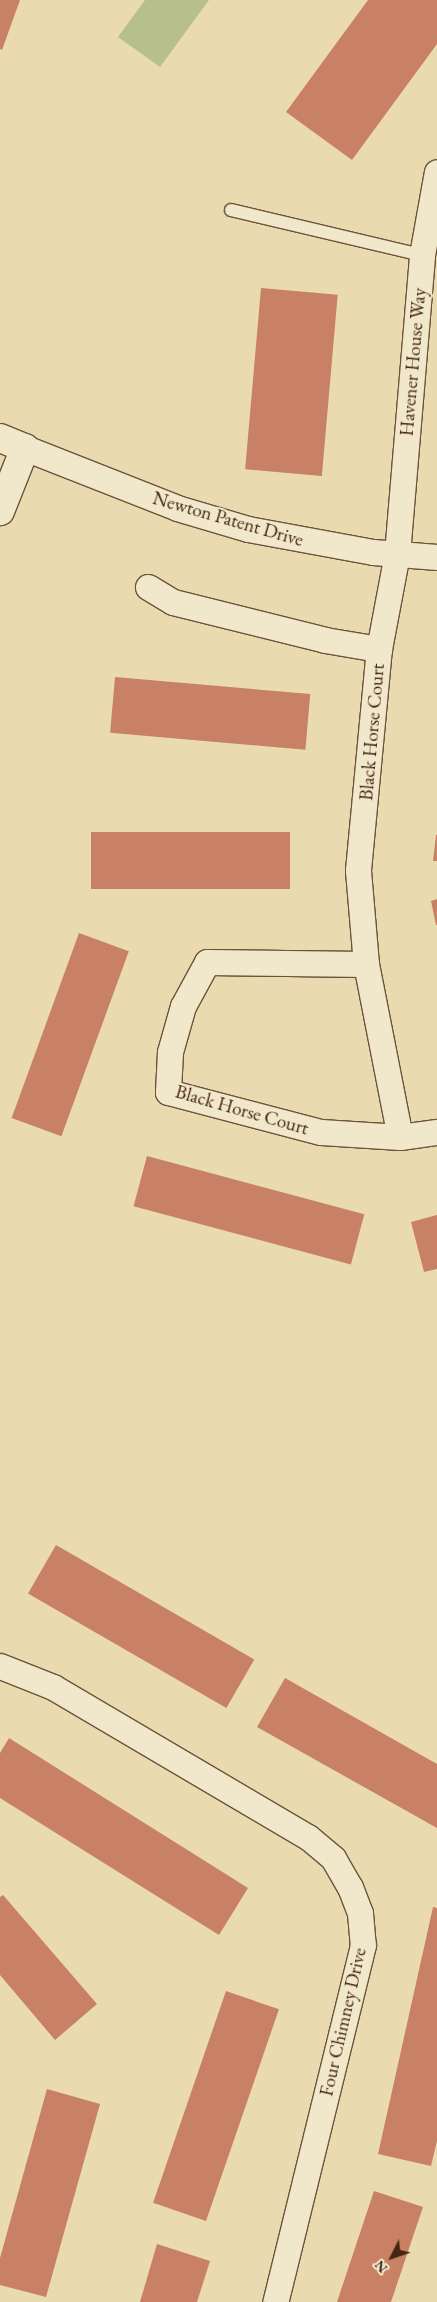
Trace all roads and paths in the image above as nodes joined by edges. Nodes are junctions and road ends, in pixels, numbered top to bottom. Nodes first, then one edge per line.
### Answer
1 (437, 172) edge
2 (231, 210) dead end
3 (430, 257) edge
4 (0, 438) edge
5 (26, 448) junction
6 (0, 511) edge
7 (397, 554) junction
8 (437, 557) edge
9 (148, 587) dead end
10 (380, 649) junction
11 (366, 964) junction
12 (437, 1132) edge
13 (400, 1137) junction
14 (0, 1666) edge
15 (275, 2302) edge

1 - 3 street, Havener House Way
2 - 3 lane
3 - 7 street, Havener House Way
4 - 5 street, Newton Patent Drive
5 - 6 street
5 - 7 street, Newton Patent Drive
7 - 8 street, Newton Patent Drive
7 - 10 street, Black Horse Court
9 - 10 street, Black Horse Court
10 - 11 street, Black Horse Court
11 - 13 street, Black Horse Court
11 - 13 street, Black Horse Court
12 - 13 street, Black Horse Court
14 - 15 street, Four Chimney Drive

